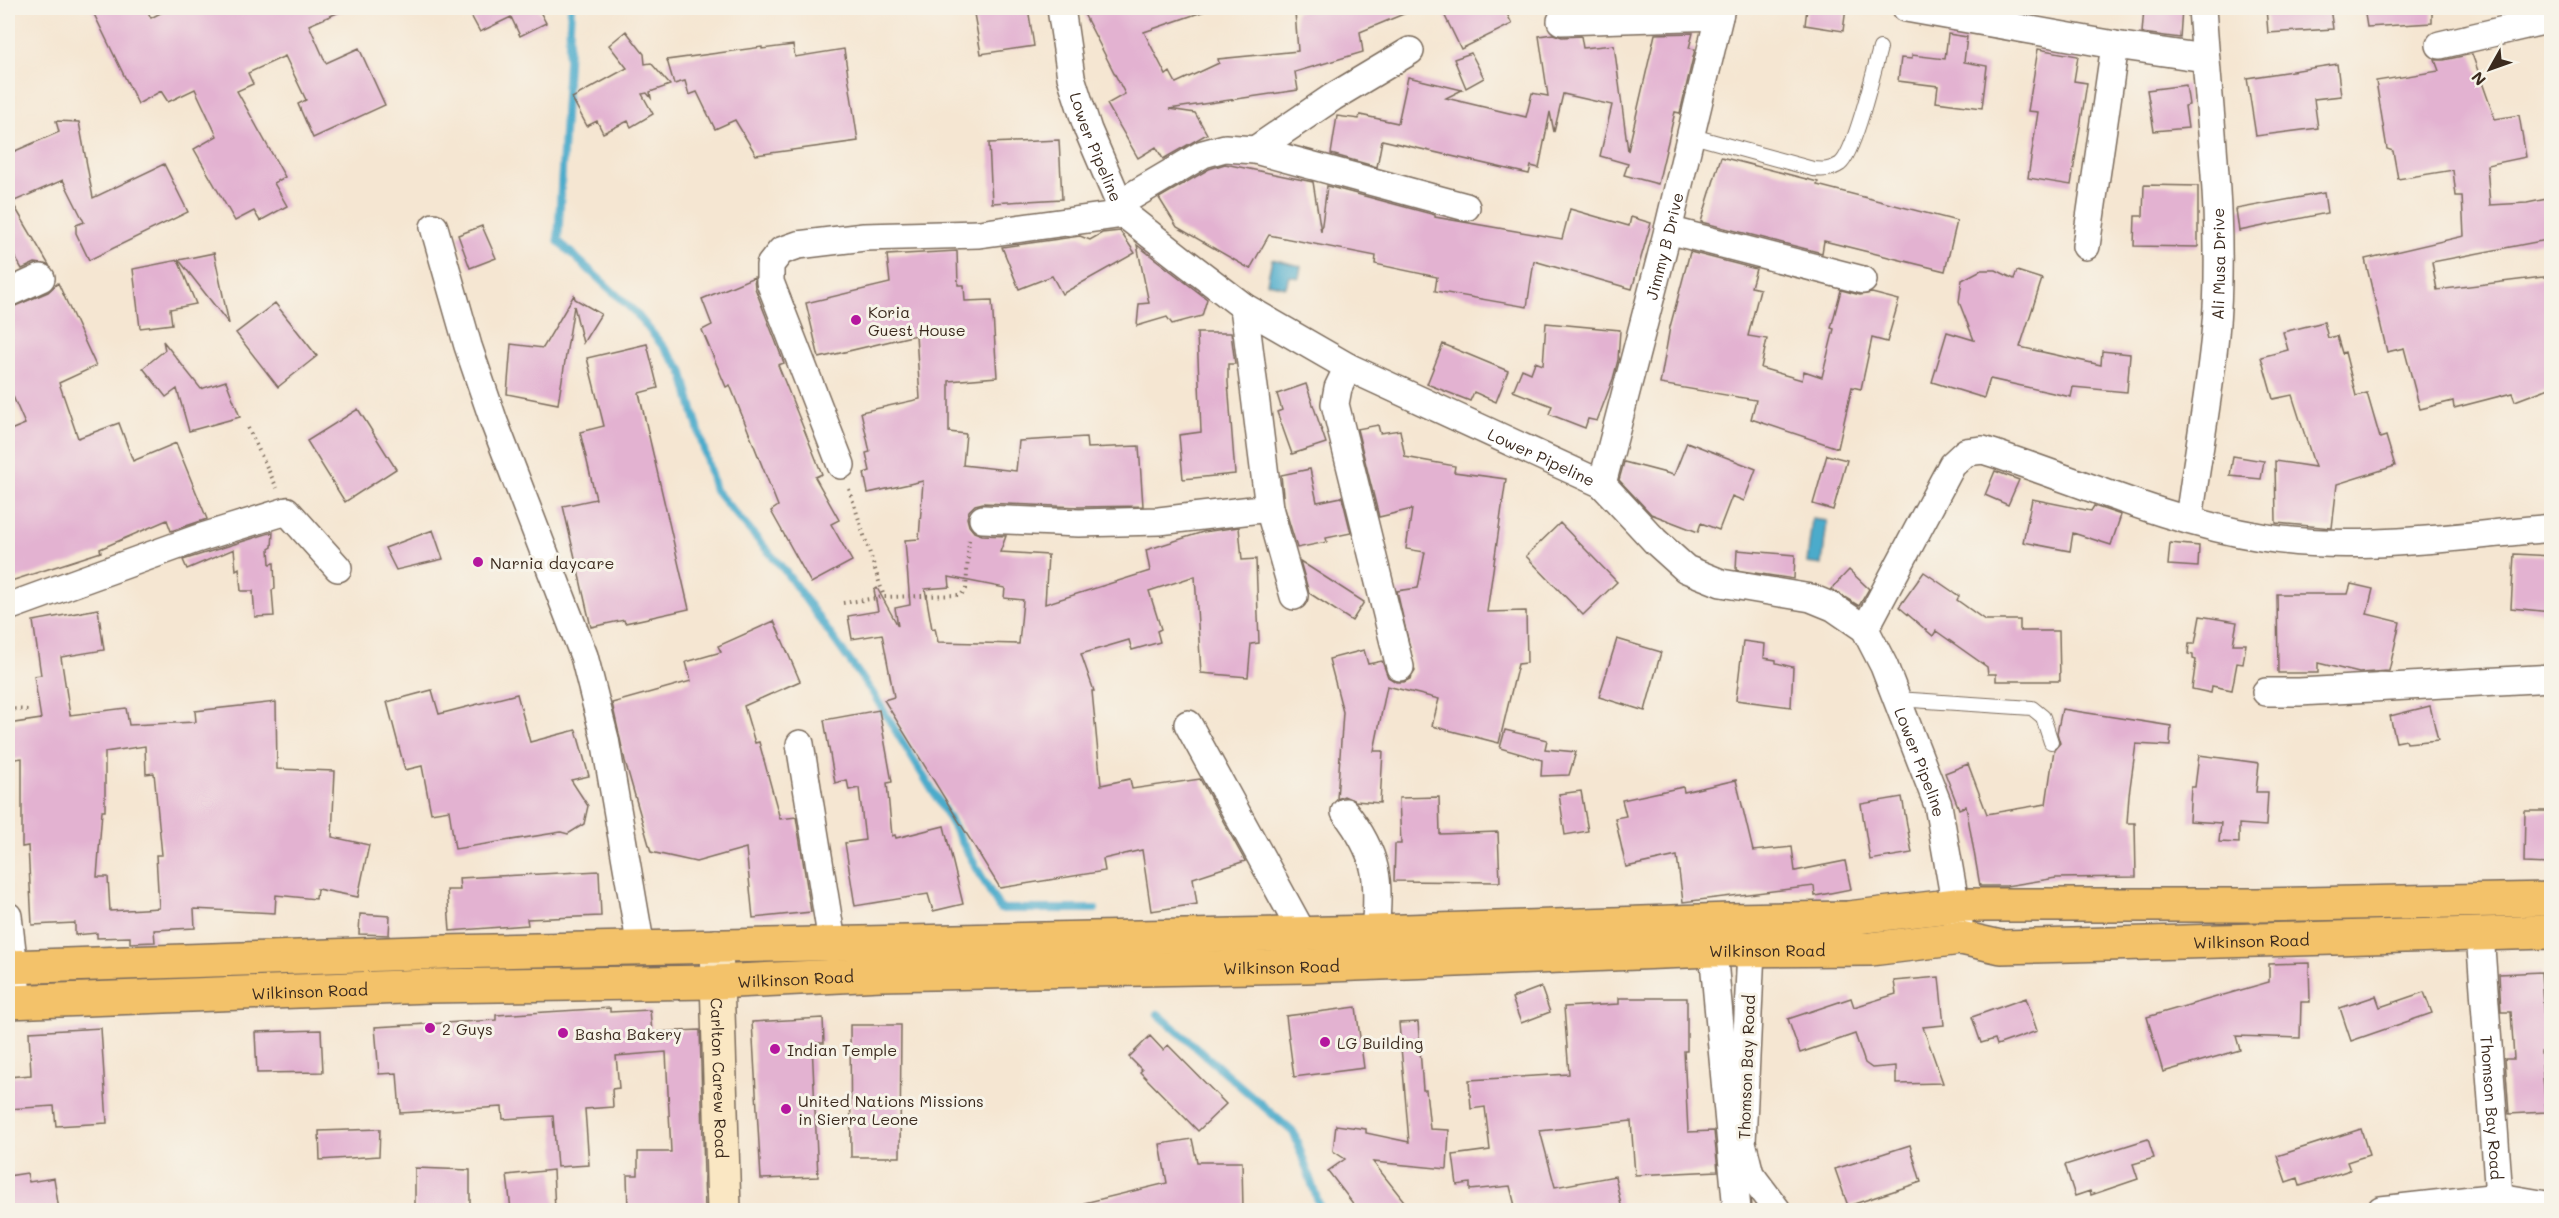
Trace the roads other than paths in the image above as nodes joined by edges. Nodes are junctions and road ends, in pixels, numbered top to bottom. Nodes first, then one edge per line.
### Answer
1 (1061, 8) edge
2 (1906, 8) edge
3 (2202, 8) edge
4 (1720, 12) edge
5 (2552, 19) edge
6 (1561, 21) dead end
7 (2115, 45) junction
8 (2440, 45) dead end
9 (1880, 48) dead end
10 (1410, 51) dead end
11 (2205, 58) junction
12 (1689, 135) junction
13 (1255, 150) junction
14 (1466, 207) dead end
15 (1122, 208) junction
16 (434, 227) dead end
17 (1668, 230) junction
18 (2086, 246) dead end
19 (41, 278) dead end
20 (1863, 280) dead end
21 (8, 293) edge
22 (1245, 307) junction
23 (1348, 367) junction
24 (842, 465) road end
25 (1602, 484) junction
26 (1269, 508) junction
27 (984, 519) road end
28 (2189, 520) junction
29 (2552, 528) edge
30 (338, 568) dead end
31 (1294, 596) dead end
32 (8, 607) edge
33 (1865, 629) junction
34 (1400, 667) dead end
35 (2552, 678) edge
36 (2266, 692) dead end
37 (1897, 699) junction
38 (1188, 724) dead end
39 (2051, 742) dead end
40 (800, 744) dead end
41 (1345, 812) dead end
42 (2552, 899) edge
43 (1957, 904) junction
44 (8, 916) edge
45 (1375, 932) junction
46 (2552, 932) edge
47 (1303, 934) junction
48 (2480, 934) junction
49 (1961, 938) junction
50 (832, 942) junction
51 (716, 946) junction
52 (641, 948) junction
53 (1713, 950) junction
54 (1751, 950) junction
55 (11, 967) edge
56 (716, 982) junction
57 (13, 1002) edge
58 (2499, 1197) junction
59 (2552, 1206) edge
60 (724, 1210) edge
61 (1737, 1210) edge
62 (1777, 1210) edge
63 (2381, 1210) edge

1 - 15 street, Lower Pipeline
2 - 7 street
3 - 11 street, Ali Musa Drive
4 - 6 street
4 - 12 street, Jimmy B Drive
5 - 8 street
7 - 11 street
7 - 18 street
9 - 12 lane
10 - 13 street
11 - 28 street, Ali Musa Drive
12 - 17 street, Jimmy B Drive
13 - 14 street
13 - 15 street
15 - 22 street, Lower Pipeline
15 - 24 street
16 - 52 street
17 - 20 street
17 - 25 street, Jimmy B Drive
19 - 21 street
22 - 23 street, Lower Pipeline
22 - 26 street
23 - 25 street, Lower Pipeline
23 - 34 street
25 - 33 street, Lower Pipeline
26 - 27 street
26 - 31 street
28 - 29 street
28 - 33 street
30 - 32 street
33 - 37 street, Lower Pipeline
35 - 36 street
37 - 39 lane
37 - 43 street, Lower Pipeline
38 - 47 street
40 - 50 street
41 - 45 street
42 - 43 main road, Wilkinson Road
43 - 45 main road, Wilkinson Road
43 - 49 street, Lower Pipeline
44 - 55 street
45 - 47 main road, Wilkinson Road
46 - 48 main road, Wilkinson Road
47 - 50 main road, Wilkinson Road
48 - 49 main road, Wilkinson Road
48 - 58 street, Thomson Bay Road
49 - 54 main road, Wilkinson Road
50 - 51 main road, Wilkinson Road
51 - 52 main road, Wilkinson Road
51 - 56 street, Carlton Carew Road
52 - 55 main road, Wilkinson Road
53 - 54 main road, Wilkinson Road
53 - 56 main road, Wilkinson Road
53 - 61 street
54 - 62 street, Thomson Bay Road
55 - 57 street
56 - 57 main road, Wilkinson Road
56 - 60 street, Carlton Carew Road
58 - 59 street
58 - 63 street, Thomson Bay Road

